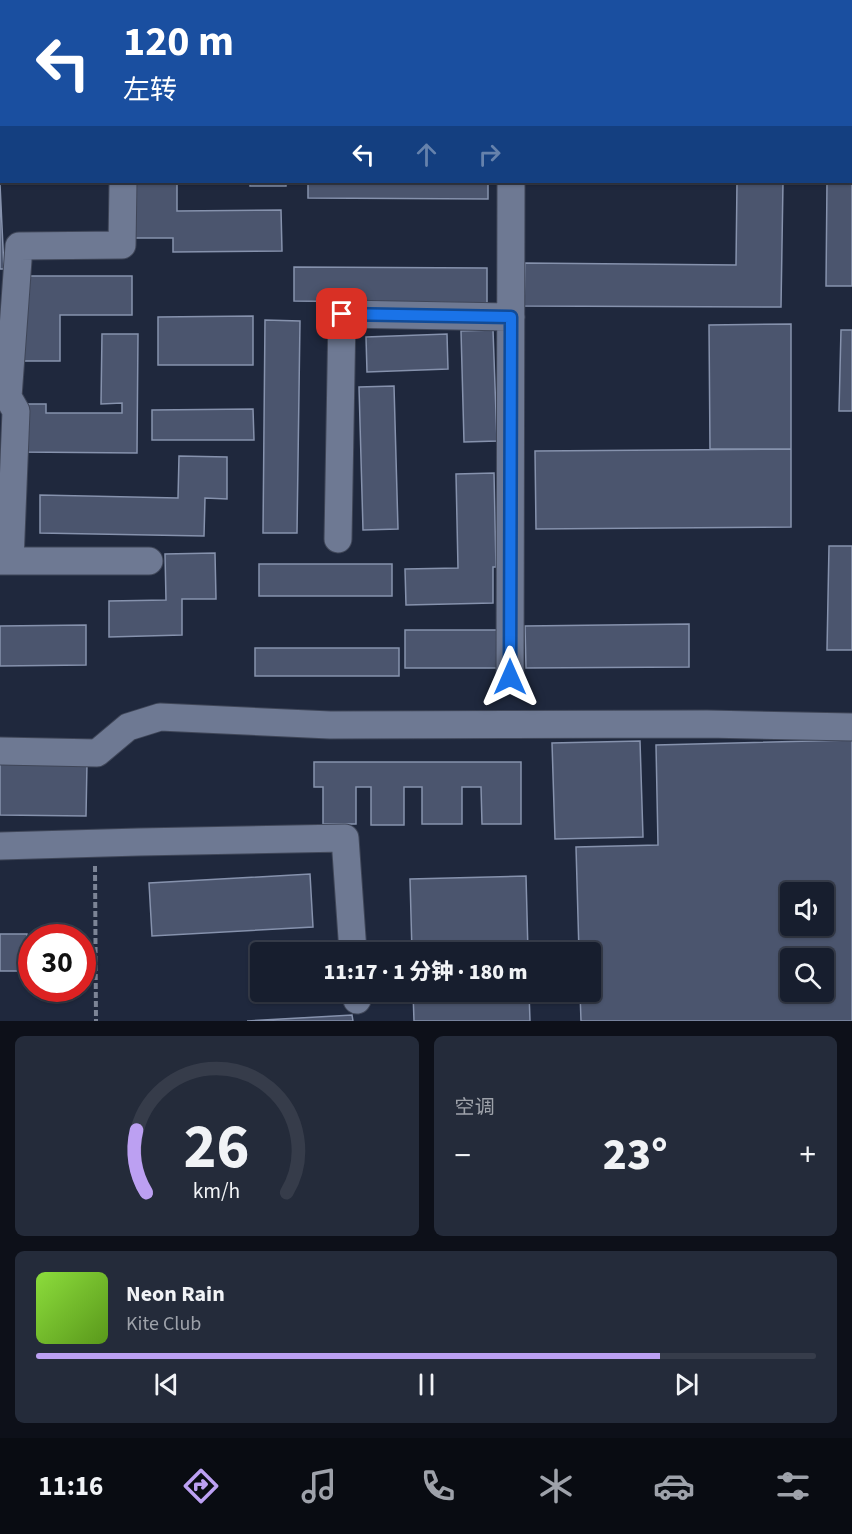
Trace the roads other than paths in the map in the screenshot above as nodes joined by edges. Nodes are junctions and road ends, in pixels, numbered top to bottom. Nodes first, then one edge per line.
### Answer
1 (123, 183) edge
2 (511, 183) edge
3 (511, 317) junction
4 (338, 539) dead end
5 (5, 561) edge
6 (150, 561) dead end
7 (510, 677) dead end
8 (852, 727) edge
9 (0, 751) edge
10 (0, 846) edge
11 (352, 942) edge

1 - 5 street
2 - 3 street
3 - 4 street
3 - 7 street
5 - 6 street
8 - 9 street
10 - 11 street

